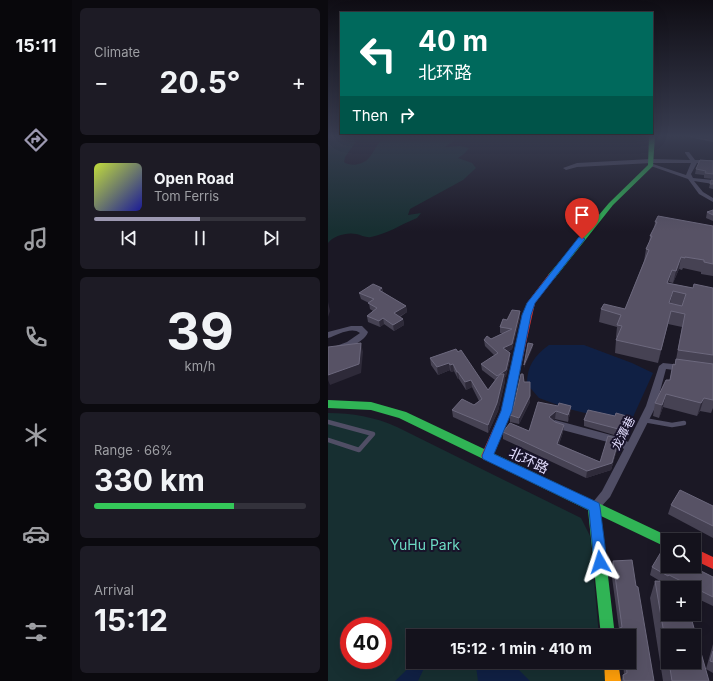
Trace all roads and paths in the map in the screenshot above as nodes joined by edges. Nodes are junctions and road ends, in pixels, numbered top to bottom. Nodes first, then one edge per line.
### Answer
1 (646, 168) edge
2 (663, 168) edge
3 (692, 168) edge
4 (690, 178) junction
5 (712, 180) edge
6 (713, 200) edge
7 (328, 335) edge
8 (328, 352) edge
9 (692, 370) edge
10 (328, 404) edge
11 (644, 420) junction
12 (328, 422) edge
13 (684, 423) dead end
14 (555, 424) edge
15 (328, 440) edge
16 (629, 448) junction
17 (487, 456) junction
18 (594, 507) junction
19 (661, 539) edge
20 (701, 557) edge
21 (713, 563) edge
22 (607, 629) edge
23 (612, 669) edge
24 (613, 681) edge

1 - 17 street
2 - 4 street
3 - 4 street
4 - 5 street
4 - 6 street
7 - 8 street
9 - 11 street, 龙潭巷
10 - 17 street, 北环路
11 - 13 lane
11 - 16 street, 龙潭巷
12 - 15 lane
14 - 16 street
16 - 18 street, 龙潭巷
17 - 18 street, 北环路
18 - 19 street, 北环路
18 - 22 street
20 - 21 street
23 - 24 street

